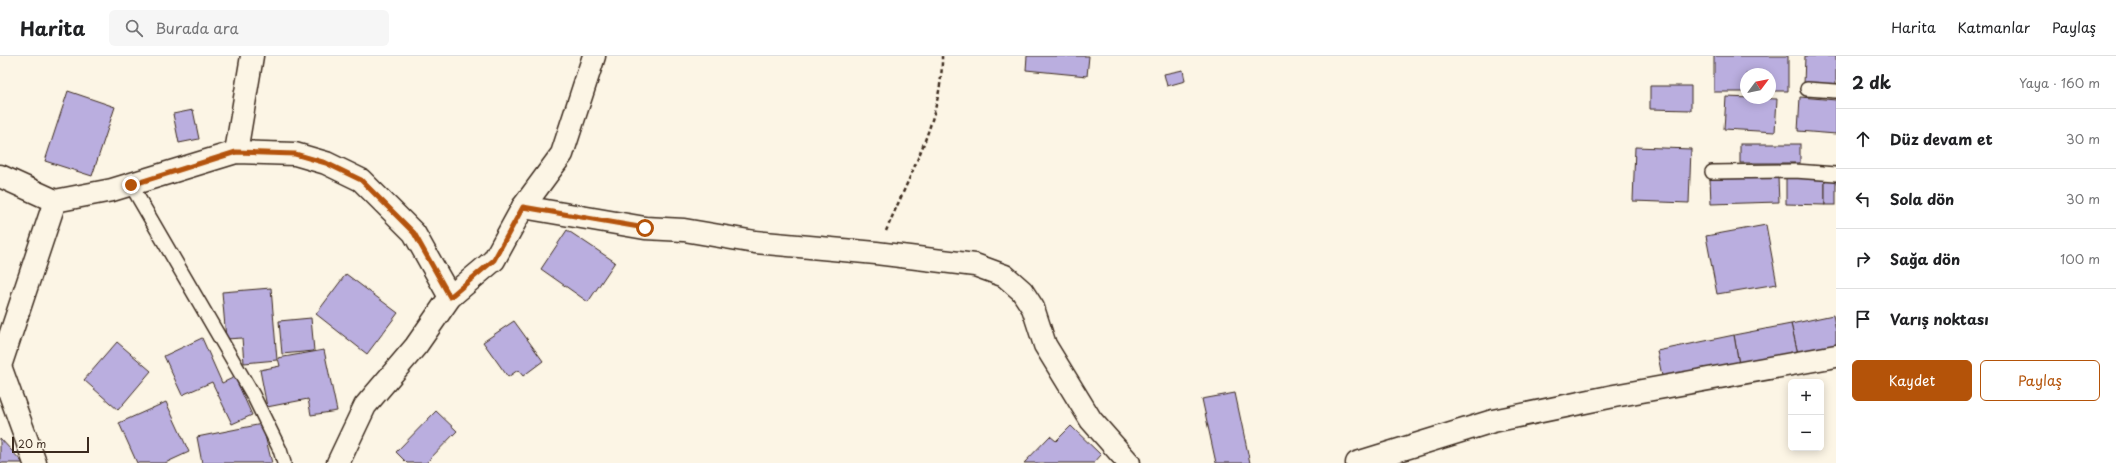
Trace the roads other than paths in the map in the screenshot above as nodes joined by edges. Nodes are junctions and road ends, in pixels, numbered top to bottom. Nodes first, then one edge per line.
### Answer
1 (252, 56) edge
2 (594, 56) edge
3 (1807, 89) dead end
4 (1836, 91) edge
5 (236, 152) junction
6 (1712, 172) dead end
7 (1836, 174) edge
8 (0, 176) edge
9 (131, 185) junction
10 (54, 201) junction
11 (523, 207) junction
12 (450, 297) junction
13 (1836, 356) edge
14 (35, 463) edge
15 (284, 463) edge
16 (338, 463) edge
17 (1129, 463) edge
18 (1357, 463) edge

1 - 5 street
2 - 11 street
3 - 4 lane
5 - 9 street
5 - 12 street
6 - 7 lane
8 - 10 street
9 - 10 street
9 - 15 lane
10 - 14 street
11 - 12 street
11 - 17 street
12 - 16 street
13 - 18 street

